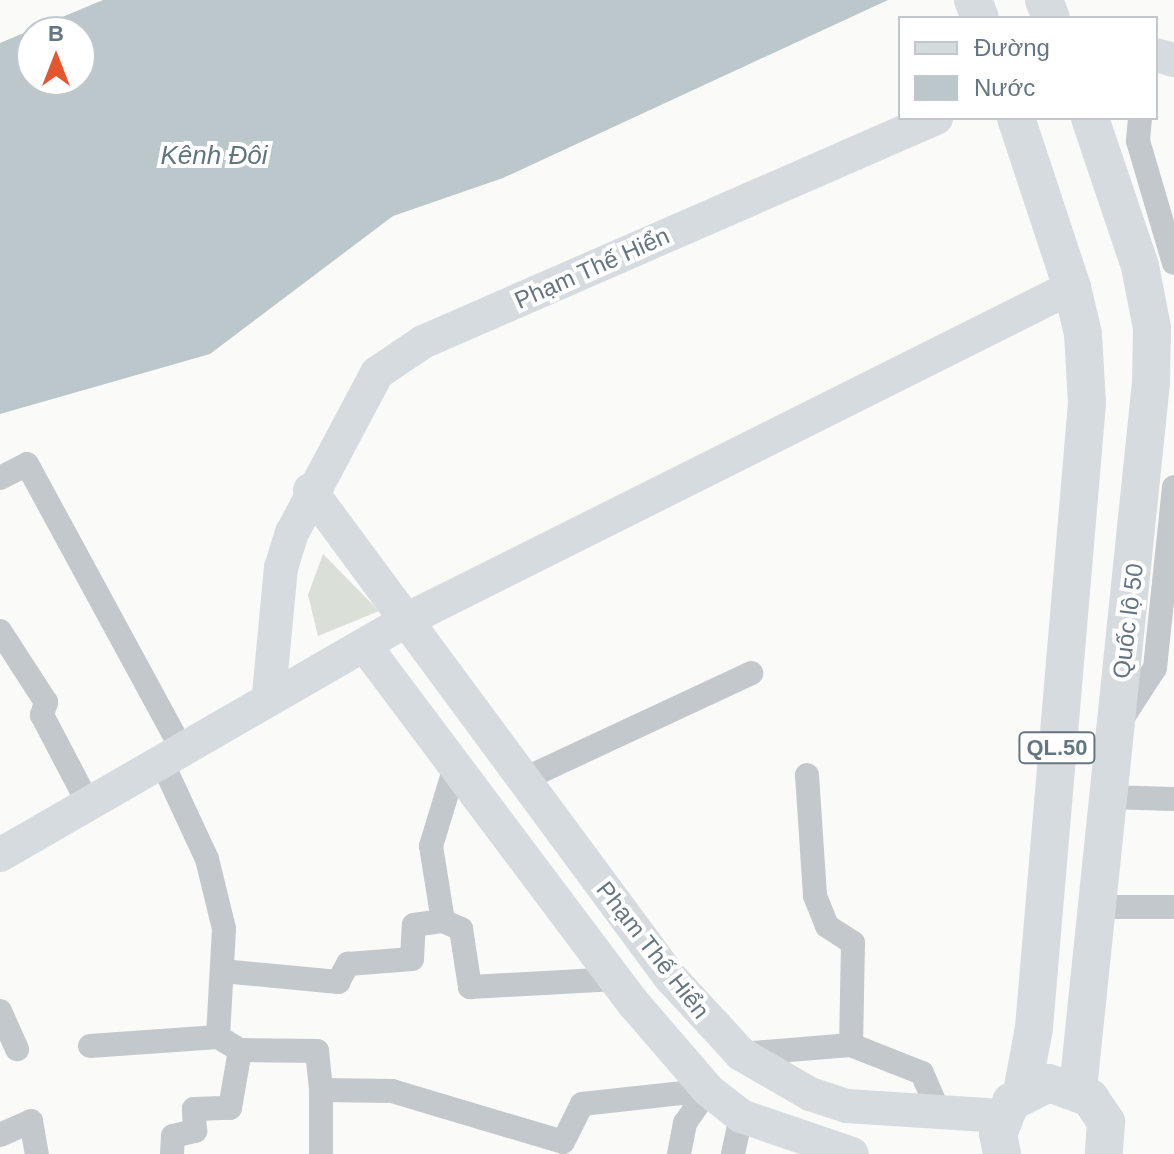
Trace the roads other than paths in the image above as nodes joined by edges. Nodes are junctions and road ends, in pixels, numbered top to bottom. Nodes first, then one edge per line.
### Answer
1 (931, 120) edge
2 (1017, 120) edge
3 (1091, 120) edge
4 (1140, 120) edge
5 (1174, 263) edge
6 (1072, 287) junction
7 (0, 478) edge
8 (1174, 487) edge
9 (310, 490) junction
10 (1174, 500) edge
11 (1169, 607) edge
12 (408, 619) junction
13 (0, 631) edge
14 (365, 646) junction
15 (751, 673) dead end
16 (269, 694) junction
17 (1114, 739) junction
18 (171, 754) junction
19 (455, 767) junction
20 (807, 775) dead end
21 (522, 780) junction
22 (1106, 797) junction
23 (1174, 799) edge
24 (88, 803) junction
25 (0, 855) edge
26 (1096, 907) junction
27 (1174, 907) edge
28 (443, 921) junction
29 (222, 971) junction
30 (670, 977) junction
31 (626, 992) junction
32 (0, 1011) edge
33 (218, 1037) junction
34 (851, 1045) junction
35 (90, 1046) dead end
36 (17, 1049) dead end
37 (240, 1050) junction
38 (741, 1054) junction
39 (1068, 1086) junction
40 (321, 1090) junction
41 (708, 1090) junction
42 (1012, 1104) junction
43 (940, 1115) junction
44 (741, 1116) junction
45 (0, 1135) edge
46 (37, 1154) edge
47 (172, 1154) edge
48 (321, 1154) edge
49 (679, 1154) edge
50 (733, 1154) edge
51 (852, 1154) edge
52 (1002, 1154) edge
53 (1104, 1154) edge

1 - 9 main road, Phạm Thế Hiển
2 - 6 main road, QL.50
3 - 17 main road, Quốc lộ 50 / QL.50
4 - 5 street
6 - 12 main road
6 - 42 main road, QL.50
7 - 18 street
8 - 10 street
9 - 12 main road, Phạm Thế Hiển
9 - 16 main road, Phạm Thế Hiển
10 - 11 street
11 - 17 street
12 - 14 main road
12 - 21 main road, Phạm Thế Hiển
13 - 24 street
14 - 16 main road
14 - 19 main road, Phạm Thế Hiển
15 - 21 street
16 - 18 main road
17 - 22 main road, Quốc lộ 50 / QL.50
18 - 24 main road
18 - 29 street
19 - 28 street
19 - 31 main road, Phạm Thế Hiển
20 - 34 street
21 - 30 main road, Phạm Thế Hiển
22 - 23 street
22 - 26 main road, Quốc lộ 50 / QL.50
24 - 25 main road
26 - 27 street
26 - 39 main road, Quốc lộ 50 / QL.50
28 - 29 street
28 - 31 street
29 - 33 street
30 - 31 main road
30 - 38 main road, Phạm Thế Hiển
31 - 41 main road, Phạm Thế Hiển
32 - 36 street
33 - 35 street
33 - 37 street
34 - 38 street
34 - 43 street
37 - 40 street
37 - 47 street
38 - 43 main road, Phạm Thế Hiển
39 - 42 main road
39 - 53 main road
40 - 41 street
40 - 48 street
41 - 44 main road, Phạm Thế Hiển
41 - 49 street
42 - 43 main road, Phạm Thế Hiển
42 - 52 main road, QL.50
44 - 50 street
44 - 51 main road, Phạm Thế Hiển
45 - 46 street

